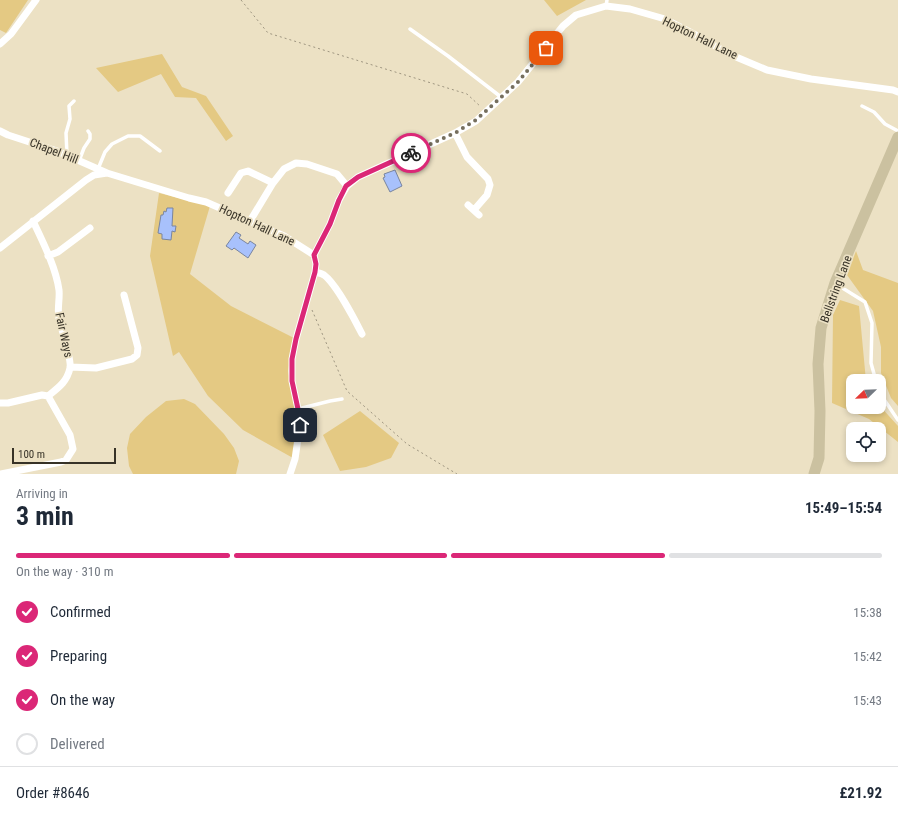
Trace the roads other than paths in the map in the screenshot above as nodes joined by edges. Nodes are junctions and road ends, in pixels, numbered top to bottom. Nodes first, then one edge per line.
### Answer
1 (36, 0) edge
2 (606, 3) edge
3 (410, 29) dead end
4 (0, 44) edge
5 (898, 92) edge
6 (501, 97) junction
7 (74, 101) dead end
8 (862, 106) dead end
9 (0, 131) edge
10 (88, 131) dead end
11 (898, 131) edge
12 (455, 133) junction
13 (898, 137) edge
14 (160, 151) dead end
15 (68, 155) junction
16 (79, 160) junction
17 (98, 169) junction
18 (107, 173) junction
19 (273, 183) junction
20 (346, 186) junction
21 (228, 193) dead end
22 (474, 210) dead end
23 (33, 221) junction
24 (250, 221) junction
25 (90, 228) dead end
26 (0, 248) edge
27 (314, 255) junction
28 (48, 256) junction
29 (315, 272) junction
30 (835, 283) junction
31 (124, 295) dead end
32 (362, 334) dead end
33 (70, 367) junction
34 (874, 374) edge
35 (48, 396) junction
36 (342, 399) dead end
37 (0, 402) edge
38 (886, 402) edge
39 (298, 409) junction
40 (898, 420) edge
41 (1, 474) edge
42 (290, 474) edge
43 (814, 474) edge

1 - 4 street
2 - 5 street, Hopton Hall Lane
2 - 6 street, Hopton Hall Lane
3 - 6 lane
6 - 12 street, Hopton Hall Lane
7 - 15 lane
8 - 11 lane
9 - 15 street, Chapel Hill
10 - 16 lane
12 - 20 street, Hopton Hall Lane
12 - 22 street
13 - 30 main road, Bellstring Lane
14 - 17 lane
15 - 16 street, Chapel Hill
16 - 17 street, Chapel Hill
17 - 18 street, Chapel Hill
18 - 23 street
18 - 24 street, Hopton Hall Lane
19 - 20 street
19 - 21 street
19 - 24 street
20 - 27 street
23 - 26 street
23 - 28 street, Fair Ways
24 - 27 street, Hopton Hall Lane
25 - 28 street
27 - 29 street
28 - 33 street, Fair Ways
29 - 32 street
29 - 39 street
30 - 34 lane
30 - 43 main road, Bellstring Lane
31 - 33 street
33 - 35 street, Fair Ways
35 - 37 street
35 - 41 street
36 - 39 lane
38 - 40 lane
39 - 42 street

